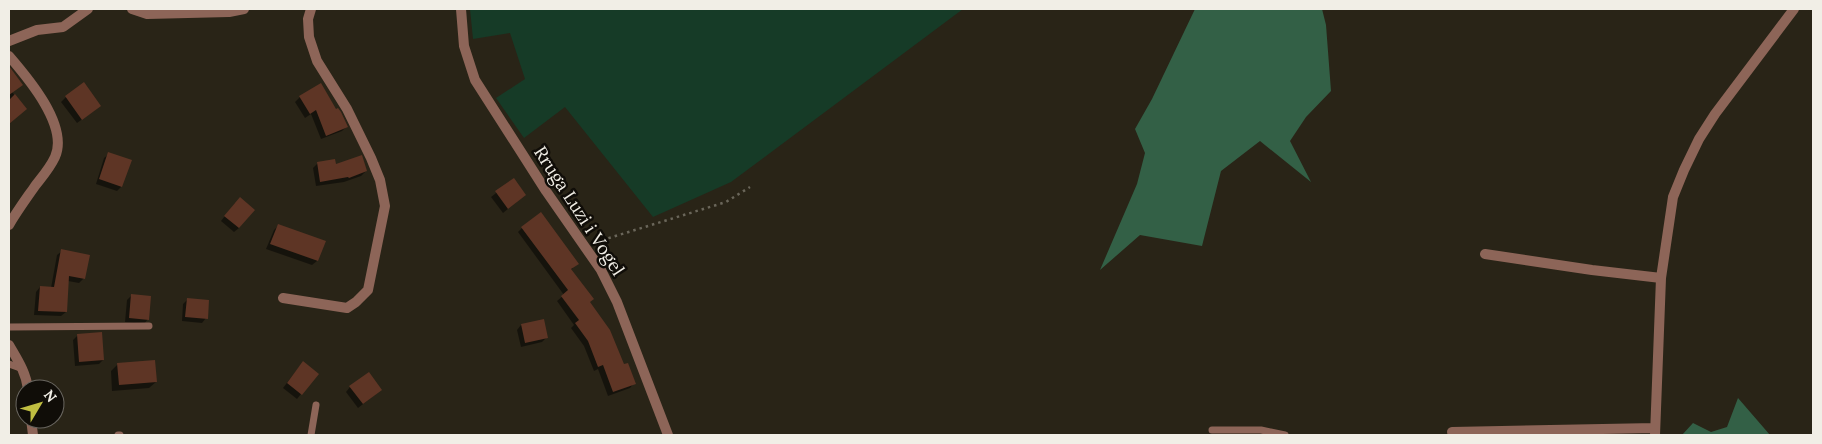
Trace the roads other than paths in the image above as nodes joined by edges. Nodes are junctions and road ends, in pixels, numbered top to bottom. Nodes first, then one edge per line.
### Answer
1 (88, 9) edge
2 (132, 9) edge
3 (244, 9) edge
4 (311, 9) edge
5 (462, 9) edge
6 (1794, 9) edge
7 (9, 41) edge
8 (9, 56) edge
9 (9, 225) edge
10 (1485, 254) dead end
11 (1661, 278) junction
12 (283, 298) dead end
13 (149, 326) dead end
14 (9, 327) edge
15 (9, 345) edge
16 (9, 364) edge
17 (23, 369) junction
18 (27, 379) edge
19 (316, 405) dead end
20 (1212, 430) dead end
21 (1452, 432) dead end
22 (1655, 432) edge
23 (311, 435) edge
24 (668, 435) edge
25 (1285, 435) edge

1 - 7 street
2 - 3 street
4 - 12 street
5 - 24 street, Rruga Luzi i Vogel
6 - 11 street
8 - 9 street
10 - 11 street
11 - 22 street
13 - 14 lane
15 - 17 street
16 - 17 lane
17 - 18 street
19 - 23 lane
20 - 25 lane
21 - 22 street

